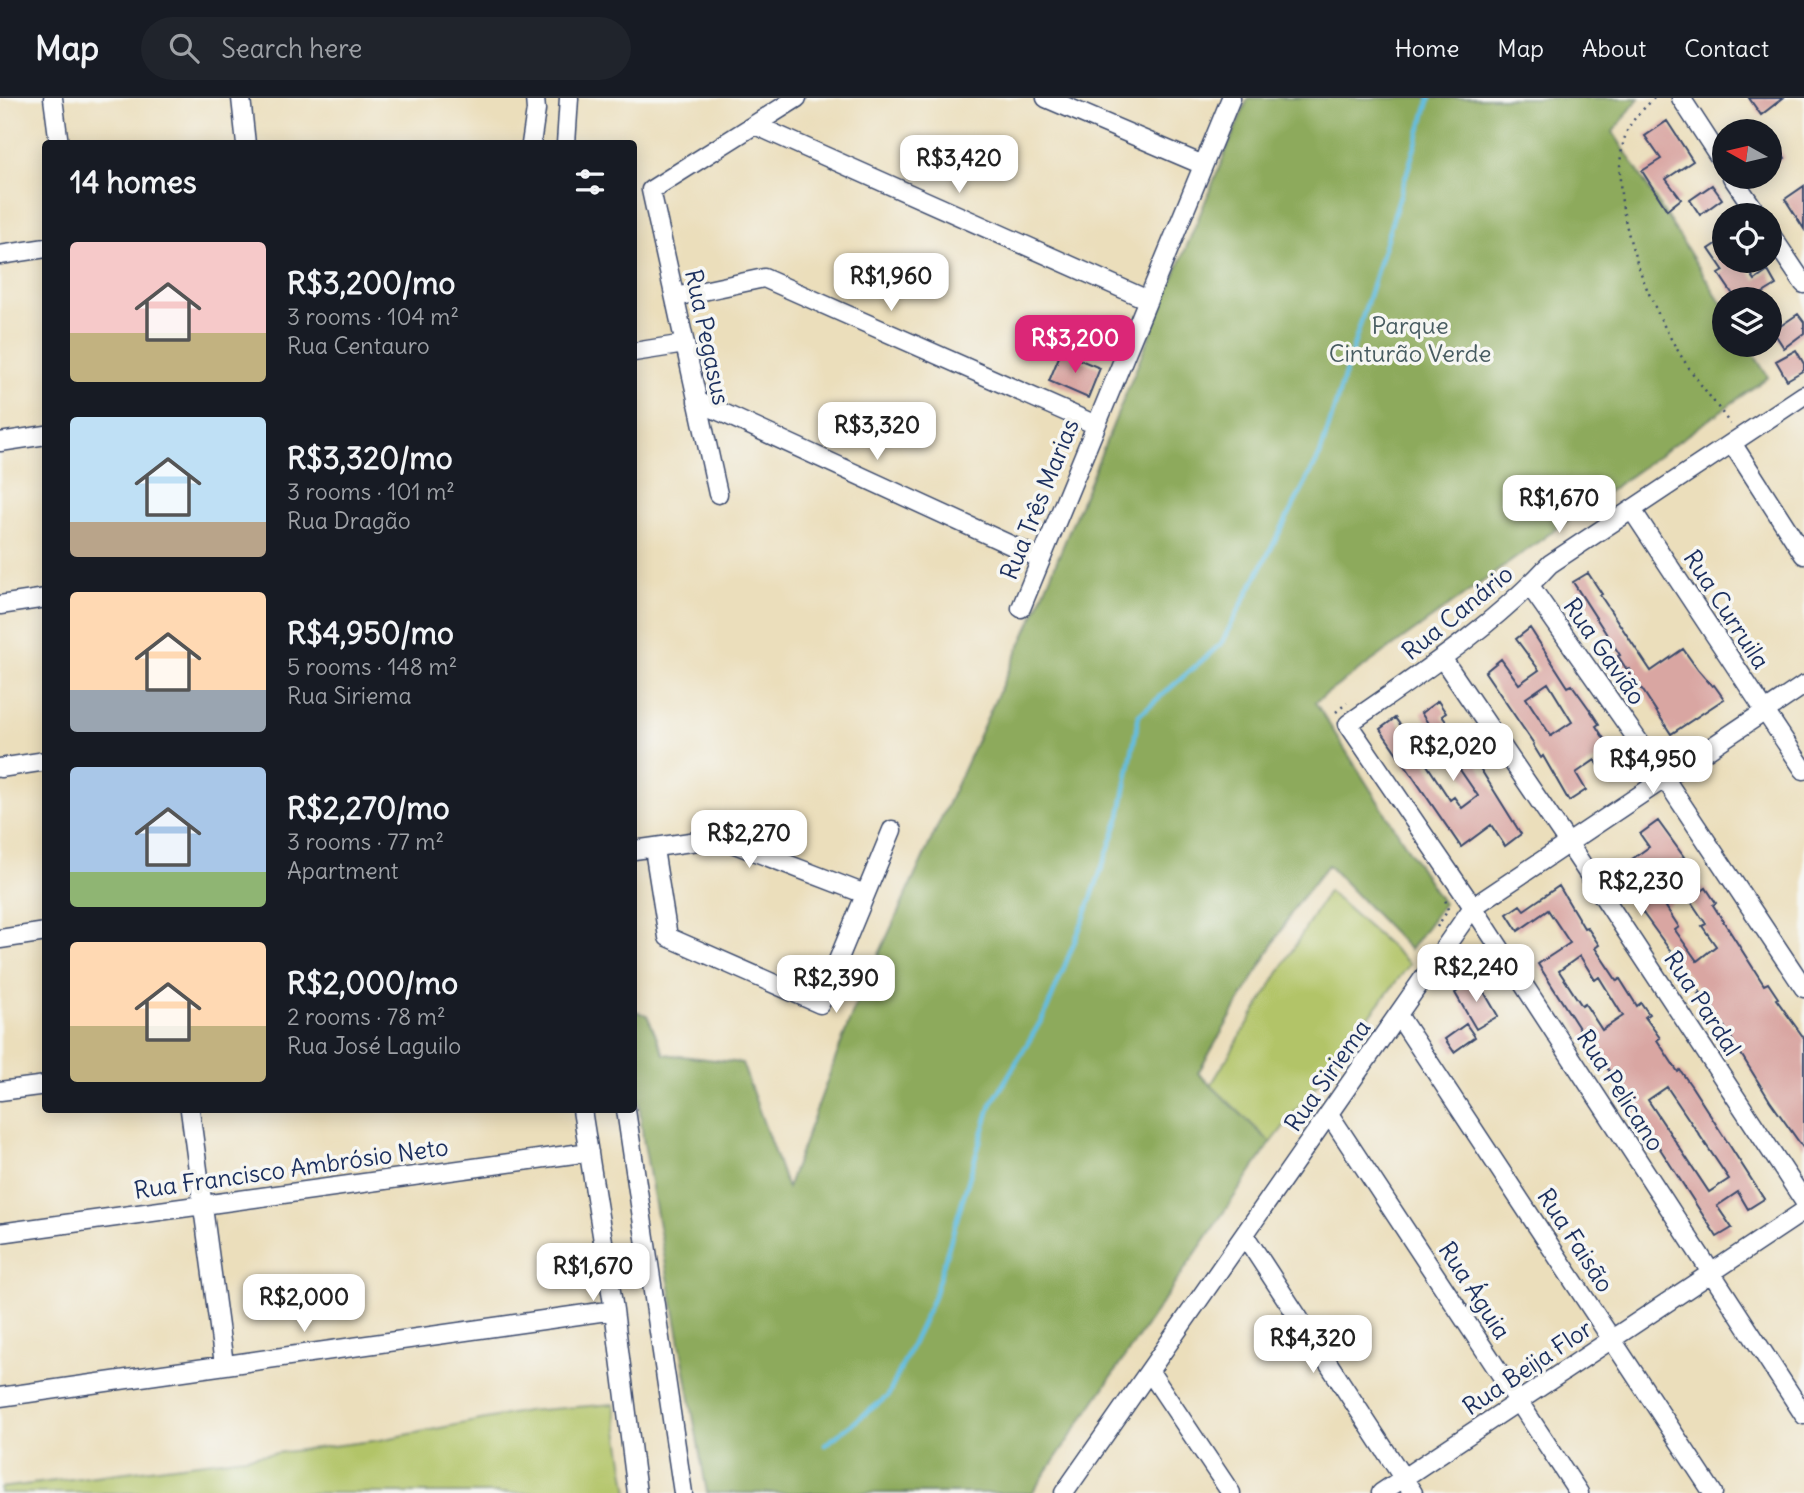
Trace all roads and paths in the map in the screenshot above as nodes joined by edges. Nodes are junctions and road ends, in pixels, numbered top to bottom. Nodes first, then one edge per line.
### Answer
1 (53, 98) edge
2 (241, 98) edge
3 (535, 98) edge
4 (569, 98) edge
5 (797, 98) edge
6 (1046, 98) edge
7 (1231, 98) edge
8 (1654, 98) edge
9 (1681, 98) edge
10 (755, 125) junction
11 (58, 140) edge
12 (246, 140) edge
13 (532, 140) edge
14 (566, 140) edge
15 (1712, 146) edge
16 (1203, 164) junction
17 (42, 249) edge
18 (1782, 251) edge
19 (0, 255) edge
20 (1804, 284) edge
21 (675, 297) junction
22 (1148, 300) junction
23 (685, 344) junction
24 (637, 352) edge
25 (1804, 396) edge
26 (697, 401) junction
27 (1096, 425) junction
28 (1732, 435) junction
29 (42, 436) edge
30 (0, 442) edge
31 (718, 494) dead end
32 (1632, 510) junction
33 (1804, 555) edge
34 (1041, 559) junction
35 (1530, 586) junction
36 (42, 599) edge
37 (0, 605) edge
38 (1021, 608) dead end
39 (1442, 658) junction
40 (1804, 685) edge
41 (1348, 702) dead end
42 (1765, 711) junction
43 (1341, 720) junction
44 (42, 762) edge
45 (0, 768) edge
46 (1804, 770) edge
47 (1665, 779) junction
48 (892, 830) dead end
49 (1568, 843) junction
50 (654, 849) junction
51 (637, 850) edge
52 (1440, 890) dead end
53 (865, 894) junction
54 (1473, 907) junction
55 (1434, 932) dead end
56 (42, 933) edge
57 (0, 939) edge
58 (1804, 988) edge
59 (1398, 1014) junction
60 (42, 1086) edge
61 (0, 1091) edge
62 (190, 1113) edge
63 (583, 1113) edge
64 (626, 1113) edge
65 (1329, 1114) junction
66 (589, 1152) junction
67 (1804, 1200) edge
68 (203, 1205) junction
69 (1804, 1211) edge
70 (0, 1233) edge
71 (1245, 1236) junction
72 (1712, 1273) junction
73 (614, 1310) junction
74 (1612, 1339) junction
75 (224, 1364) junction
76 (1150, 1371) junction
77 (0, 1397) edge
78 (1519, 1401) junction
79 (1804, 1415) edge
80 (1408, 1485) edge
81 (637, 1493) edge
82 (683, 1493) edge
83 (1064, 1493) edge
84 (1231, 1493) edge
85 (1381, 1493) edge
86 (1579, 1493) edge
87 (1713, 1493) edge

1 - 11 street
2 - 12 street
3 - 13 street
4 - 14 street
5 - 10 street
6 - 16 street
7 - 16 street, Rua Três Marias
8 - 28 path
9 - 15 street
10 - 21 street, Rua Pegasus
10 - 22 street
16 - 22 street, Rua Três Marias
17 - 19 street
18 - 20 street
21 - 23 street, Rua Pegasus
21 - 27 street
22 - 27 street, Rua Três Marias
23 - 24 street
23 - 26 street, Rua Pegasus
25 - 28 street, Rua Canário
26 - 31 street, Rua Pegasus
26 - 34 street
27 - 34 street, Rua Três Marias
28 - 32 street, Rua Canário
28 - 33 street
29 - 30 street
32 - 35 street, Rua Canário
32 - 42 street, Rua Curruila
34 - 38 street, Rua Três Marias
35 - 39 street, Rua Canário
35 - 47 street, Rua Gavião
36 - 37 street
39 - 43 street, Rua Canário
39 - 49 street, Rua Pardal
40 - 42 street, Rua Siriema
41 - 43 path
42 - 46 street, Rua Curruila
42 - 47 street, Rua Siriema
43 - 54 street, Rua Pelicano
44 - 45 street
47 - 49 street, Rua Siriema
47 - 58 street, Rua Gavião
48 - 53 street
49 - 54 street, Rua Siriema
49 - 67 street, Rua Pardal
50 - 51 street
50 - 53 street
50 - 53 street
52 - 55 path
54 - 59 street, Rua Siriema
54 - 72 street, Rua Pelicano
56 - 57 street
59 - 65 street, Rua Siriema
59 - 74 street, Rua Faisão
60 - 61 street
62 - 68 street
63 - 66 street
64 - 82 street
65 - 71 street, Rua Siriema
65 - 78 street, Rua Águia
66 - 68 street, Rua Francisco Ambrósio Neto
66 - 73 street
68 - 70 street, Rua Francisco Ambrósio Neto
68 - 75 street
69 - 72 street, Rua Beija Flor
71 - 76 street, Rua Siriema
71 - 80 street
72 - 74 street, Rua Beija Flor
72 - 79 street, Rua Pelicano
73 - 75 street
73 - 81 street
74 - 78 street, Rua Beija Flor
74 - 87 street, Rua Faisão
75 - 77 street
76 - 83 street, Rua Siriema
76 - 84 street
78 - 80 street, Rua Beija Flor
78 - 86 street, Rua Águia
80 - 85 street, Rua Beija Flor

